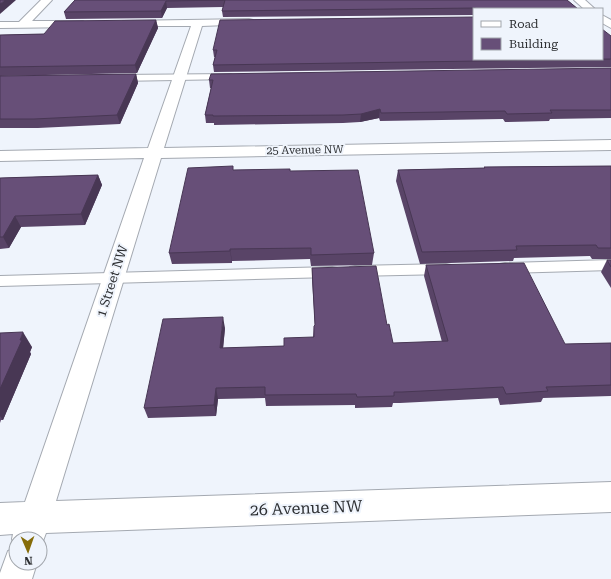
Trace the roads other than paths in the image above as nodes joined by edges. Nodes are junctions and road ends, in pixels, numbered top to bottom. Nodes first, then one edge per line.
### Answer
1 (47, 0) edge
2 (579, 0) edge
3 (589, 8) edge
4 (603, 19) edge
5 (260, 22) edge
6 (197, 23) junction
7 (92, 24) edge
8 (115, 24) edge
9 (0, 25) edge
10 (22, 25) junction
11 (611, 25) edge
12 (241, 77) edge
13 (179, 78) junction
14 (108, 79) edge
15 (611, 145) edge
16 (154, 153) junction
17 (0, 156) edge
18 (611, 265) edge
19 (491, 268) edge
20 (459, 269) edge
21 (113, 277) junction
22 (0, 281) edge
23 (611, 497) edge
24 (0, 519) edge
25 (31, 528) edge

1 - 10 street
2 - 3 street
4 - 11 street
5 - 6 street
6 - 8 street
6 - 13 street, 1 Street NW
7 - 10 street
9 - 10 street
12 - 13 lane
13 - 14 lane
13 - 16 street, 1 Street NW
15 - 16 street, 25 Avenue NW
16 - 17 street, 25 Avenue NW
16 - 21 street, 1 Street NW
18 - 19 lane
20 - 21 lane
21 - 22 lane
21 - 25 street, 1 Street NW
23 - 25 street, 26 Avenue NW
24 - 25 street, 26 Avenue NW

